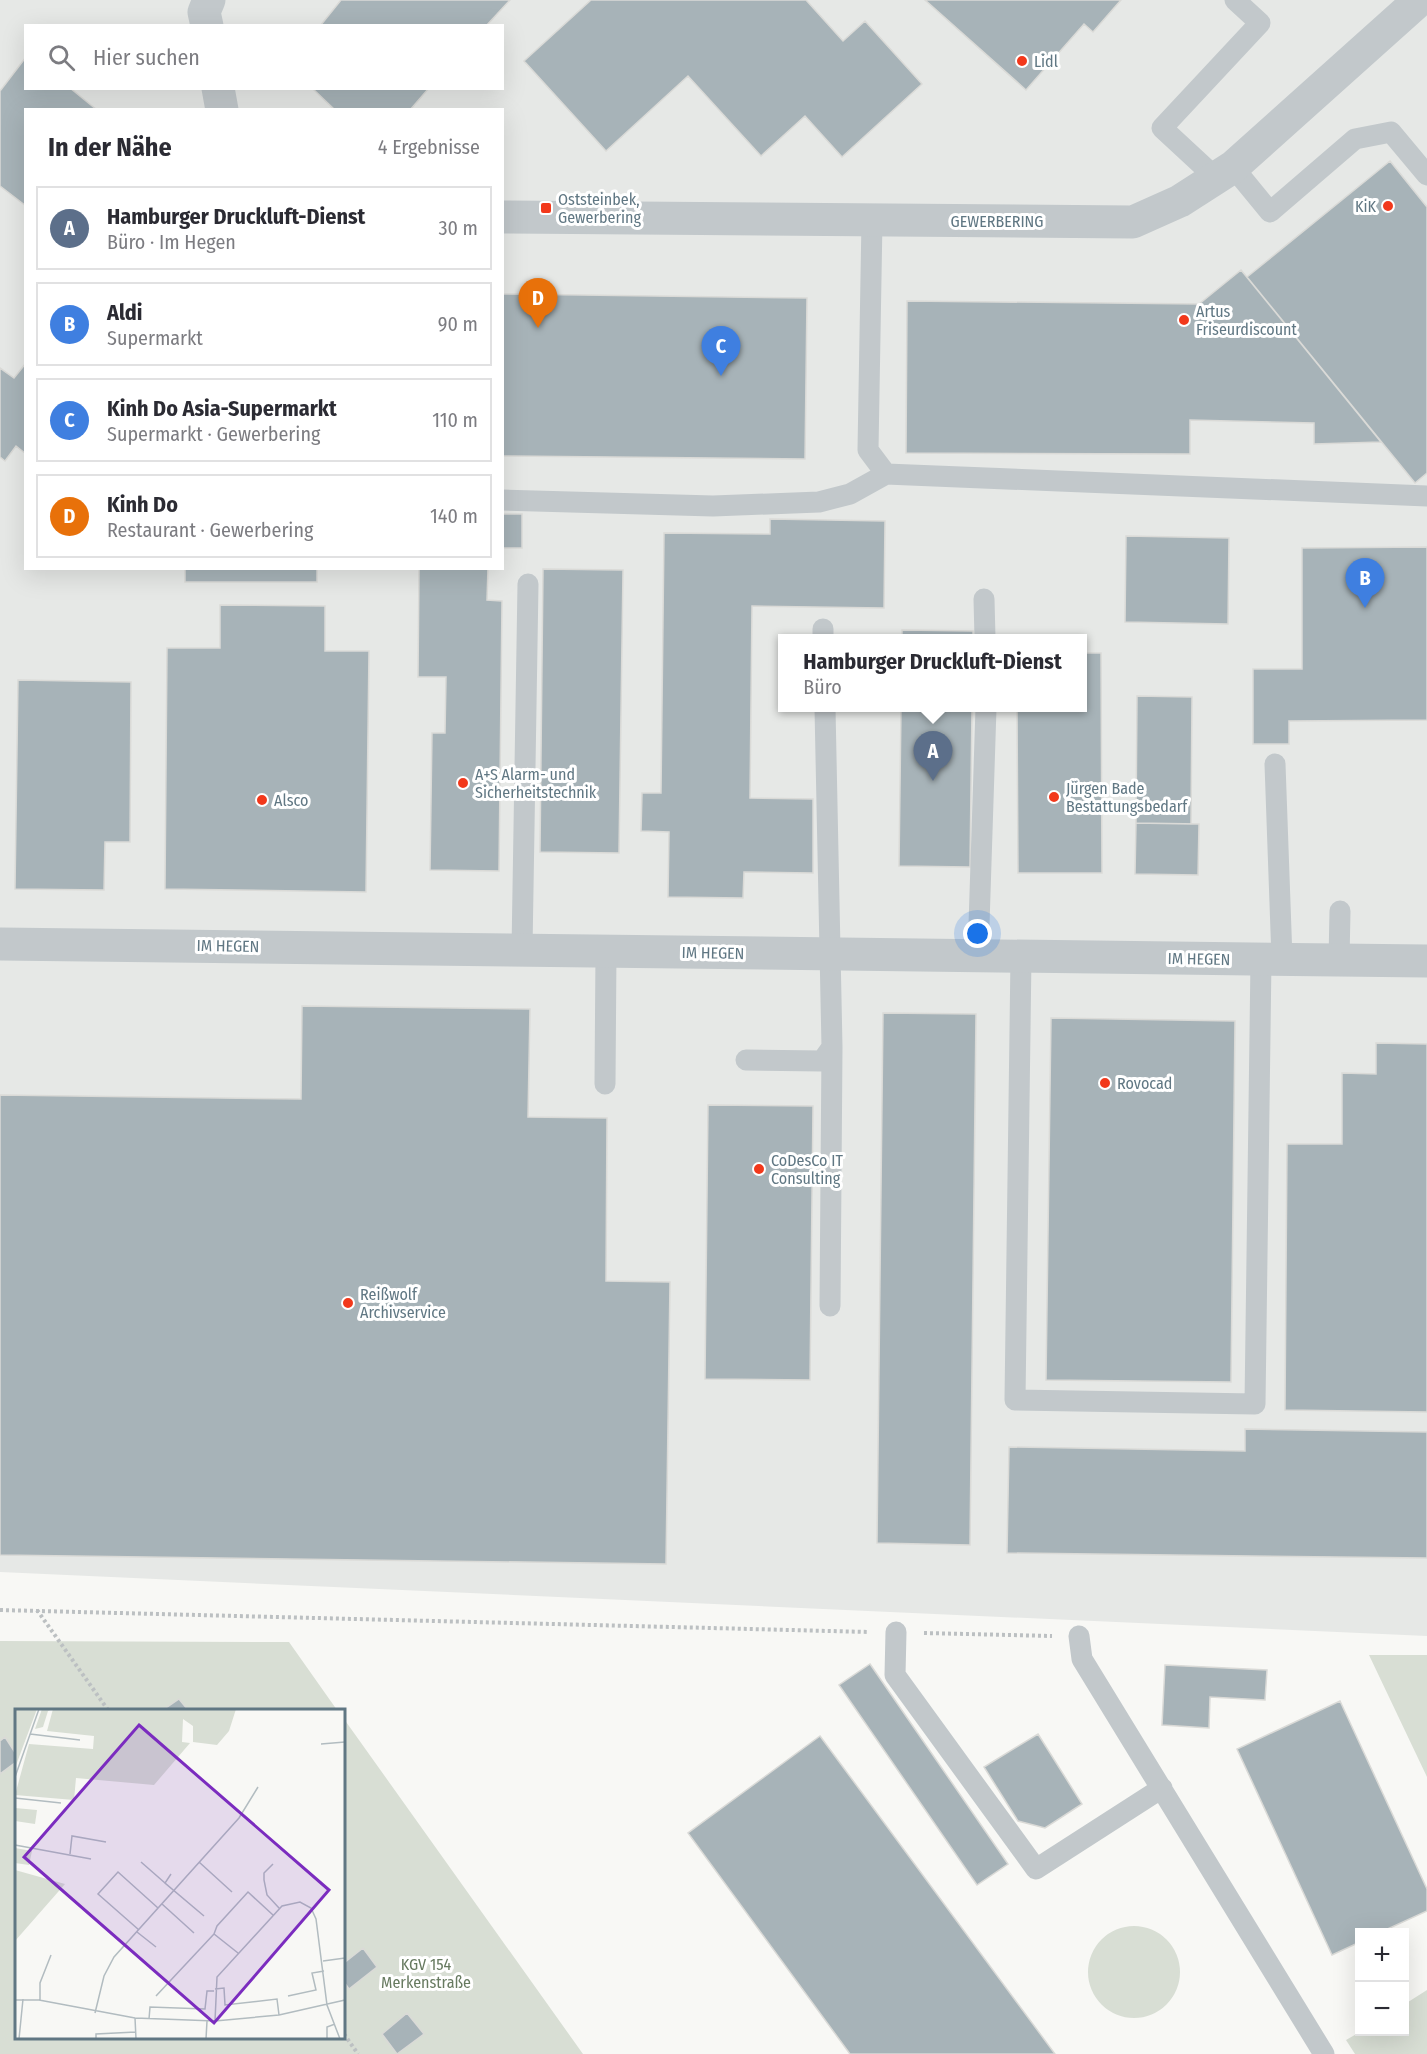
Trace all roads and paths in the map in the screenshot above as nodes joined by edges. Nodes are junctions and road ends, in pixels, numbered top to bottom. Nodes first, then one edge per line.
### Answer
1 (209, 0) edge
2 (1235, 0) edge
3 (1418, 7) edge
4 (207, 24) edge
5 (218, 90) edge
6 (222, 108) edge
7 (1224, 173) junction
8 (1427, 175) edge
9 (504, 217) edge
10 (872, 220) junction
11 (886, 474) junction
12 (1427, 496) edge
13 (504, 500) edge
14 (528, 584) dead end
15 (984, 599) dead end
16 (985, 634) edge
17 (825, 712) edge
18 (986, 712) edge
19 (1275, 764) dead end
20 (1340, 911) dead end
21 (0, 944) edge
22 (522, 950) junction
23 (606, 951) junction
24 (832, 956) junction
25 (978, 956) junction
26 (1021, 956) junction
27 (1271, 959) junction
28 (1340, 960) junction
29 (1427, 961) edge
30 (832, 1047) junction
31 (746, 1060) dead end
32 (605, 1084) dead end
33 (830, 1306) dead end
34 (0, 1610) edge
35 (36, 1610) junction
36 (896, 1632) junction
37 (1079, 1636) joint
38 (107, 1709) edge
39 (1162, 1788) junction
40 (345, 2035) edge
41 (358, 2054) edge
42 (1324, 2054) edge

1 - 4 street
2 - 7 lane
3 - 7 street, GEWERBERING
5 - 6 street
7 - 8 lane
7 - 10 street, GEWERBERING
9 - 10 street, GEWERBERING
10 - 11 lane
11 - 12 lane
11 - 13 lane
14 - 22 lane
15 - 16 lane
17 - 24 lane
18 - 25 lane
19 - 27 lane
20 - 28 lane
21 - 22 street, IM HEGEN
22 - 23 street, IM HEGEN
23 - 24 street, IM HEGEN
23 - 32 lane
24 - 25 street, IM HEGEN
24 - 30 lane
25 - 26 street, IM HEGEN
26 - 27 street, IM HEGEN
26 - 27 lane
27 - 28 street, IM HEGEN
28 - 29 street, IM HEGEN
30 - 31 lane
30 - 33 lane
34 - 35 path
35 - 36 path
35 - 38 path
36 - 37 path
36 - 39 lane
37 - 39 lane
39 - 42 lane
40 - 41 path

